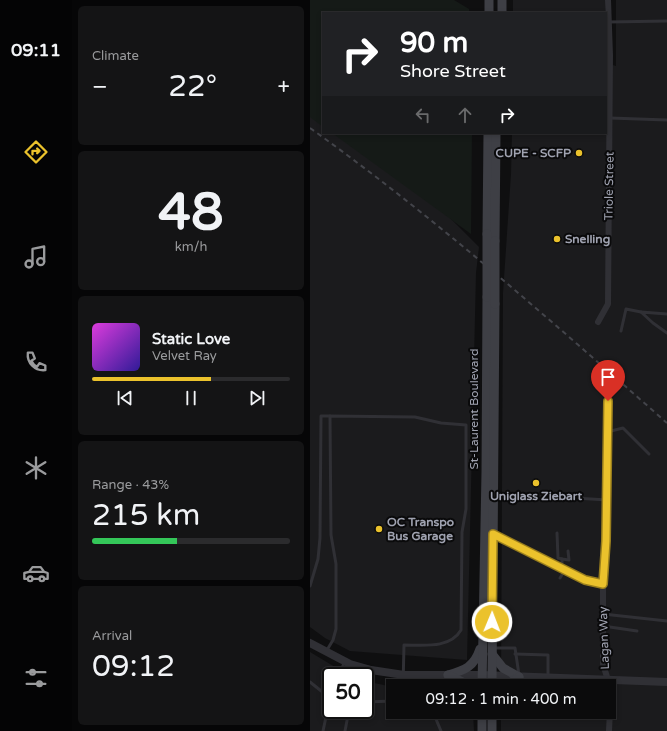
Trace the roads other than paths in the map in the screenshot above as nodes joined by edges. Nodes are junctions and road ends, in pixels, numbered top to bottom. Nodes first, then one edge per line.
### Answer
1 (489, 0) edge
2 (502, 0) edge
3 (608, 0) edge
4 (489, 12) edge
5 (502, 12) edge
6 (609, 22) junction
7 (667, 22) edge
8 (610, 118) junction
9 (667, 120) edge
10 (488, 134) edge
11 (496, 134) edge
12 (641, 312) junction
13 (667, 314) edge
14 (598, 322) dead end
15 (621, 331) dead end
16 (667, 333) edge
17 (608, 401) dead end
18 (330, 416) junction
19 (608, 432) junction
20 (649, 454) dead end
21 (575, 498) dead end
22 (607, 500) junction
23 (557, 533) dead end
24 (493, 534) junction
25 (568, 551) dead end
26 (562, 559) junction
27 (564, 569) junction
28 (560, 578) dead end
29 (603, 584) junction
30 (310, 586) edge
31 (603, 614) junction
32 (667, 621) edge
33 (603, 626) junction
34 (637, 631) dead end
35 (310, 642) edge
36 (482, 642) junction
37 (492, 650) junction
38 (326, 651) junction
39 (515, 654) junction
40 (345, 661) junction
41 (359, 666) joint
42 (343, 667) edge
43 (404, 675) junction
44 (448, 675) junction
45 (482, 676) junction
46 (493, 676) junction
47 (520, 677) junction
48 (548, 678) junction
49 (404, 679) edge
50 (456, 679) edge
51 (493, 679) edge
52 (517, 679) edge
53 (606, 679) joint
54 (616, 679) edge
55 (310, 682) edge
56 (667, 682) edge
57 (322, 691) edge
58 (386, 701) edge
59 (374, 702) edge
60 (326, 719) edge
61 (347, 719) edge
62 (436, 719) edge
63 (482, 719) edge
64 (492, 719) edge
65 (610, 719) edge
66 (323, 731) edge
67 (345, 731) edge
68 (441, 731) edge
69 (482, 731) edge
70 (492, 731) edge
71 (609, 731) edge

1 - 4 main road
2 - 5 main road
3 - 6 street, Triole Street
6 - 7 lane
6 - 8 street, Triole Street
8 - 9 lane
8 - 14 street, Triole Street
10 - 36 main road, St-Laurent Boulevard, bridge
11 - 24 main road, St-Laurent Boulevard, bridge
12 - 13 lane
12 - 15 lane
12 - 16 lane
17 - 19 street, Lagan Way
18 - 30 lane
18 - 38 lane
18 - 43 lane
19 - 20 lane
19 - 22 street, Lagan Way
21 - 22 lane
22 - 29 street, Lagan Way
23 - 26 lane
24 - 27 street
24 - 37 main road, St-Laurent Boulevard
25 - 26 lane
26 - 27 lane
27 - 28 lane
27 - 29 street
29 - 31 street, Lagan Way
31 - 32 lane
31 - 33 street, Lagan Way
33 - 34 lane
33 - 53 street, Lagan Way
35 - 38 street
36 - 44 main road
36 - 45 main road, St-Laurent Boulevard
37 - 39 lane
37 - 46 main road, St-Laurent Boulevard
37 - 47 main road
38 - 40 street
39 - 47 lane
39 - 48 lane
40 - 41 street
40 - 42 lane
41 - 43 street
43 - 44 street
43 - 49 lane
44 - 45 street
44 - 50 main road
45 - 46 street
46 - 47 street
46 - 51 main road, St-Laurent Boulevard
47 - 48 street
47 - 52 main road
48 - 53 street
54 - 56 street
55 - 57 lane
58 - 59 lane
60 - 66 lane
61 - 67 lane
62 - 68 lane
63 - 69 main road
64 - 70 main road
65 - 71 street, Lagan Way

